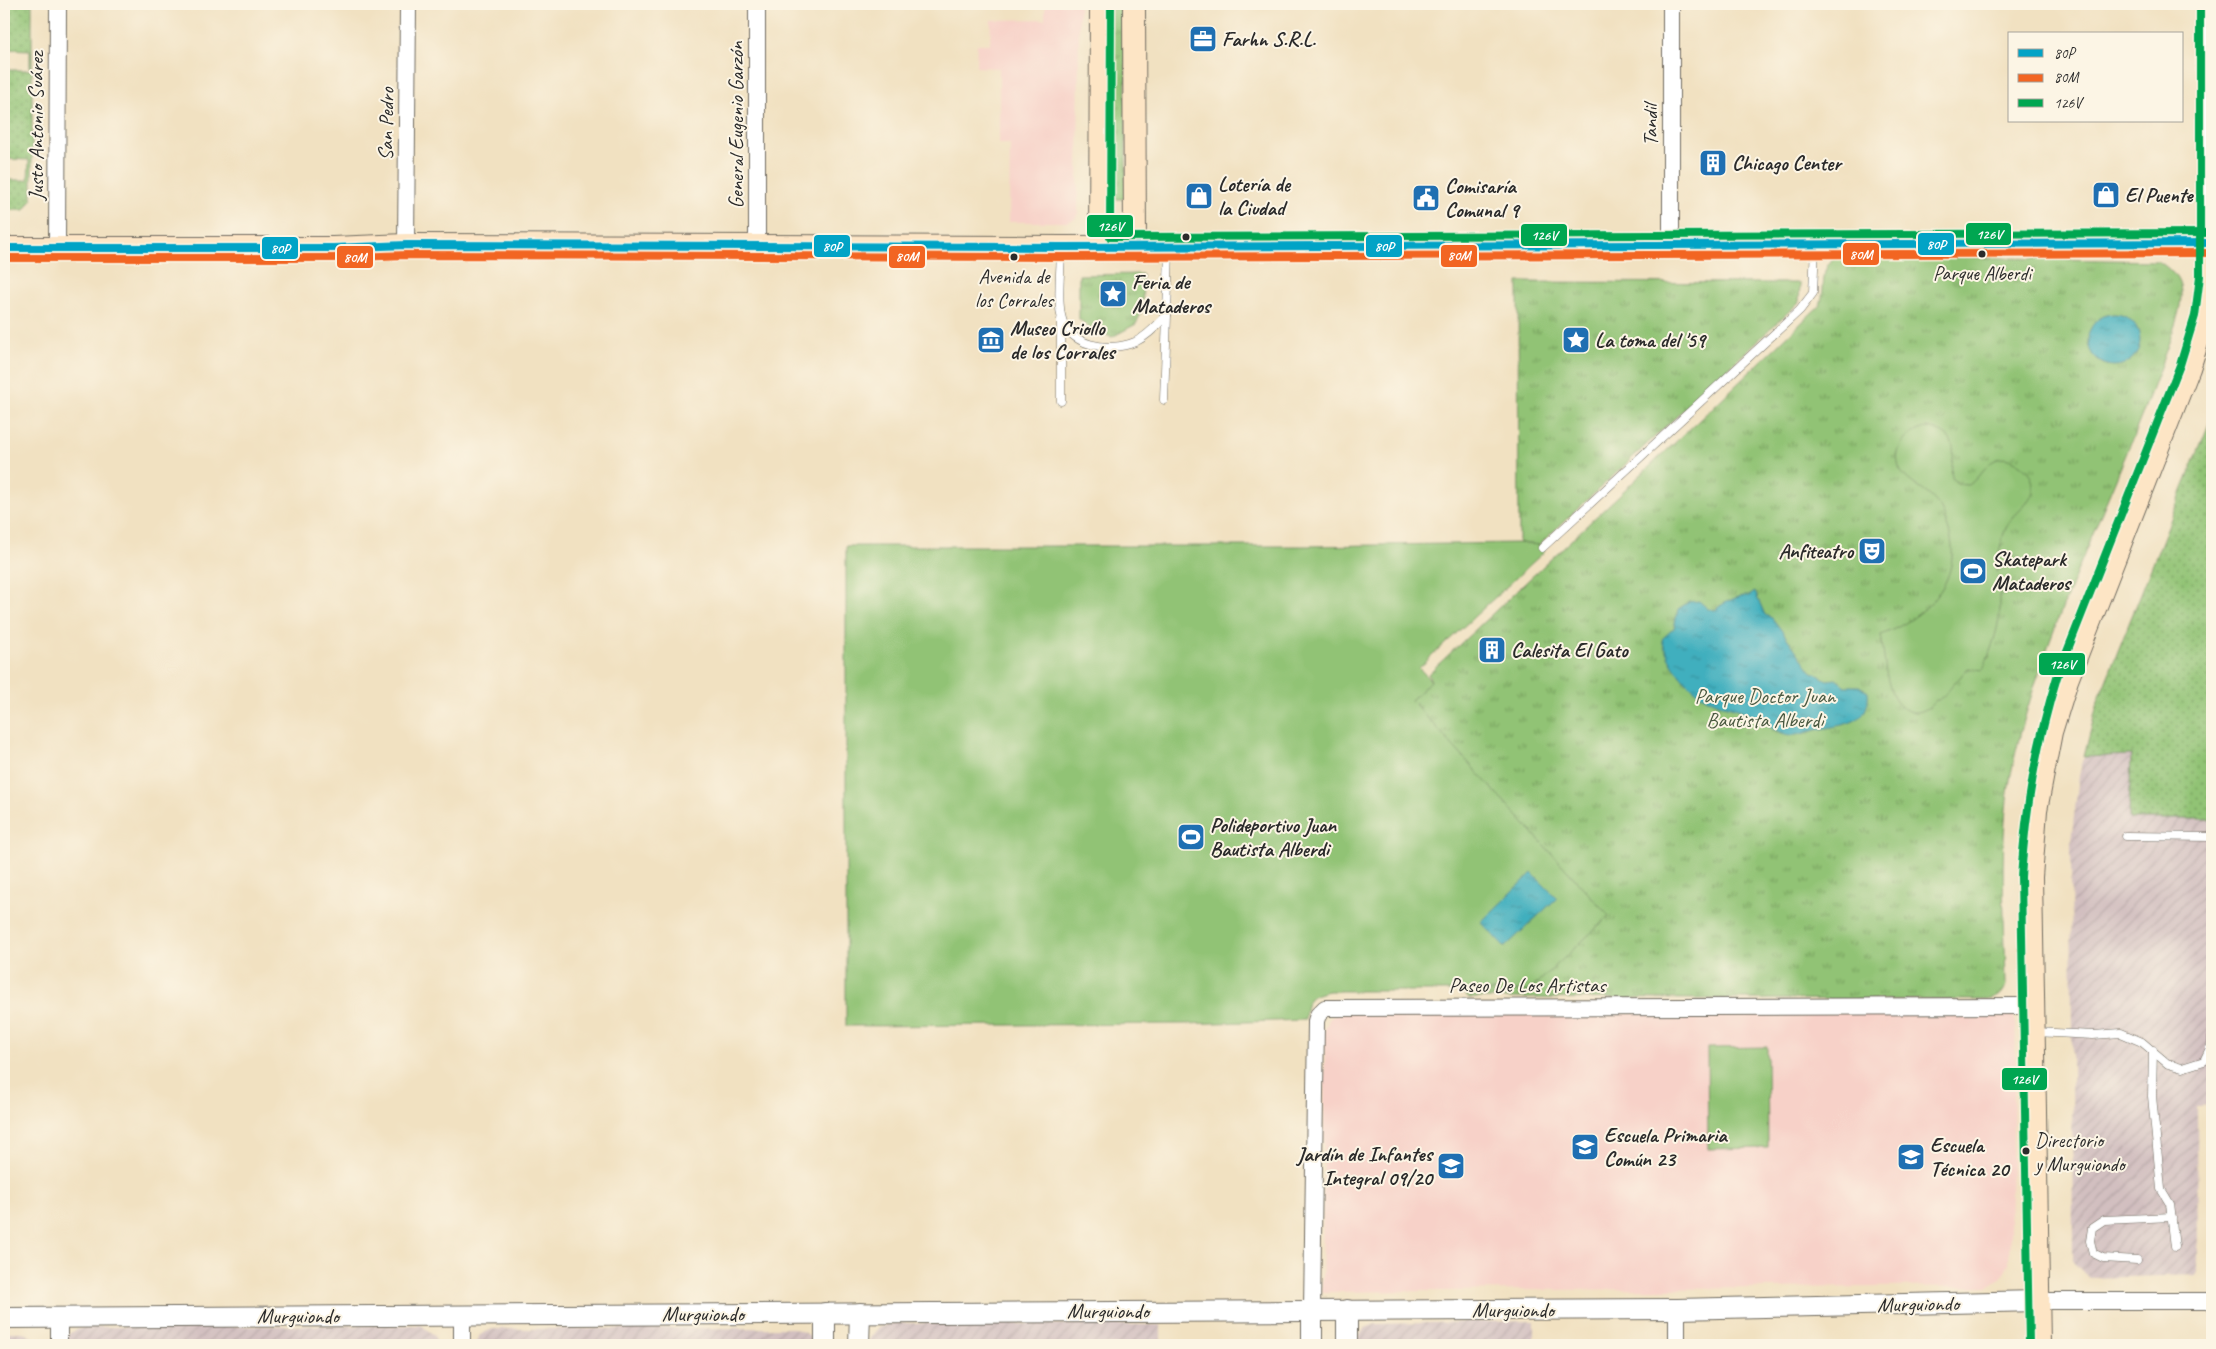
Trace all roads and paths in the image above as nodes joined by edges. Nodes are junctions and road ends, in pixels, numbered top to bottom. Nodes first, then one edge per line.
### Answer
1 (58, 4) edge
2 (408, 4) edge
3 (757, 4) edge
4 (1101, 4) edge
5 (1134, 4) edge
6 (1671, 4) edge
7 (2210, 4) edge
8 (1815, 243) junction
9 (2211, 243) edge
10 (406, 245) junction
11 (1670, 246) junction
12 (757, 247) junction
13 (1062, 247) junction
14 (1100, 247) junction
15 (1134, 247) junction
16 (1169, 247) junction
17 (4, 248) edge
18 (57, 248) junction
19 (1061, 315) junction
20 (1167, 315) junction
21 (1164, 400) dead end
22 (1061, 401) dead end
23 (1542, 548) dead end
24 (2126, 836) dead end
25 (2212, 837) edge
26 (2034, 1006) junction
27 (2035, 1032) junction
28 (2212, 1038) edge
29 (2212, 1044) edge
30 (2153, 1050) junction
31 (2172, 1217) junction
32 (2175, 1247) dead end
33 (2137, 1260) dead end
34 (2038, 1301) junction
35 (2212, 1301) edge
36 (1677, 1309) junction
37 (1312, 1310) junction
38 (1347, 1310) junction
39 (825, 1313) junction
40 (860, 1313) junction
41 (462, 1315) junction
42 (59, 1317) junction
43 (4, 1318) edge
44 (59, 1345) edge
45 (462, 1345) edge
46 (825, 1345) edge
47 (860, 1345) edge
48 (1312, 1345) edge
49 (1347, 1345) edge
50 (1677, 1345) edge
51 (2039, 1345) edge

1 - 18 street, Justo Antonio Suárez
2 - 10 street, San Pedro
3 - 12 street, General Eugenio Garzón
4 - 14 main road
5 - 15 main road
6 - 11 street, Tandil
7 - 9 street
8 - 9 main road
8 - 11 main road
8 - 23 lane
9 - 26 main road
10 - 12 main road
10 - 18 main road
11 - 16 main road
12 - 13 main road
13 - 14 main road
13 - 19 lane
14 - 15 main road
15 - 16 main road
16 - 20 lane
17 - 18 main road
19 - 20 lane
19 - 22 lane
20 - 21 lane
24 - 25 lane
26 - 27 main road
26 - 37 street, Paseo De Los Artistas
27 - 30 lane
27 - 34 main road
28 - 29 lane
29 - 30 lane
30 - 31 lane
31 - 32 lane
31 - 33 lane
34 - 35 street, Murguiondo
34 - 36 street, Murguiondo
34 - 51 main road
36 - 38 street, Murguiondo
36 - 50 street
37 - 38 street, Murguiondo
37 - 40 street, Murguiondo
37 - 48 street
38 - 49 street
39 - 40 street, Murguiondo
39 - 41 street, Murguiondo
39 - 46 street
40 - 47 street
41 - 42 street, Murguiondo
41 - 45 street
42 - 43 street, Murguiondo
42 - 44 street

